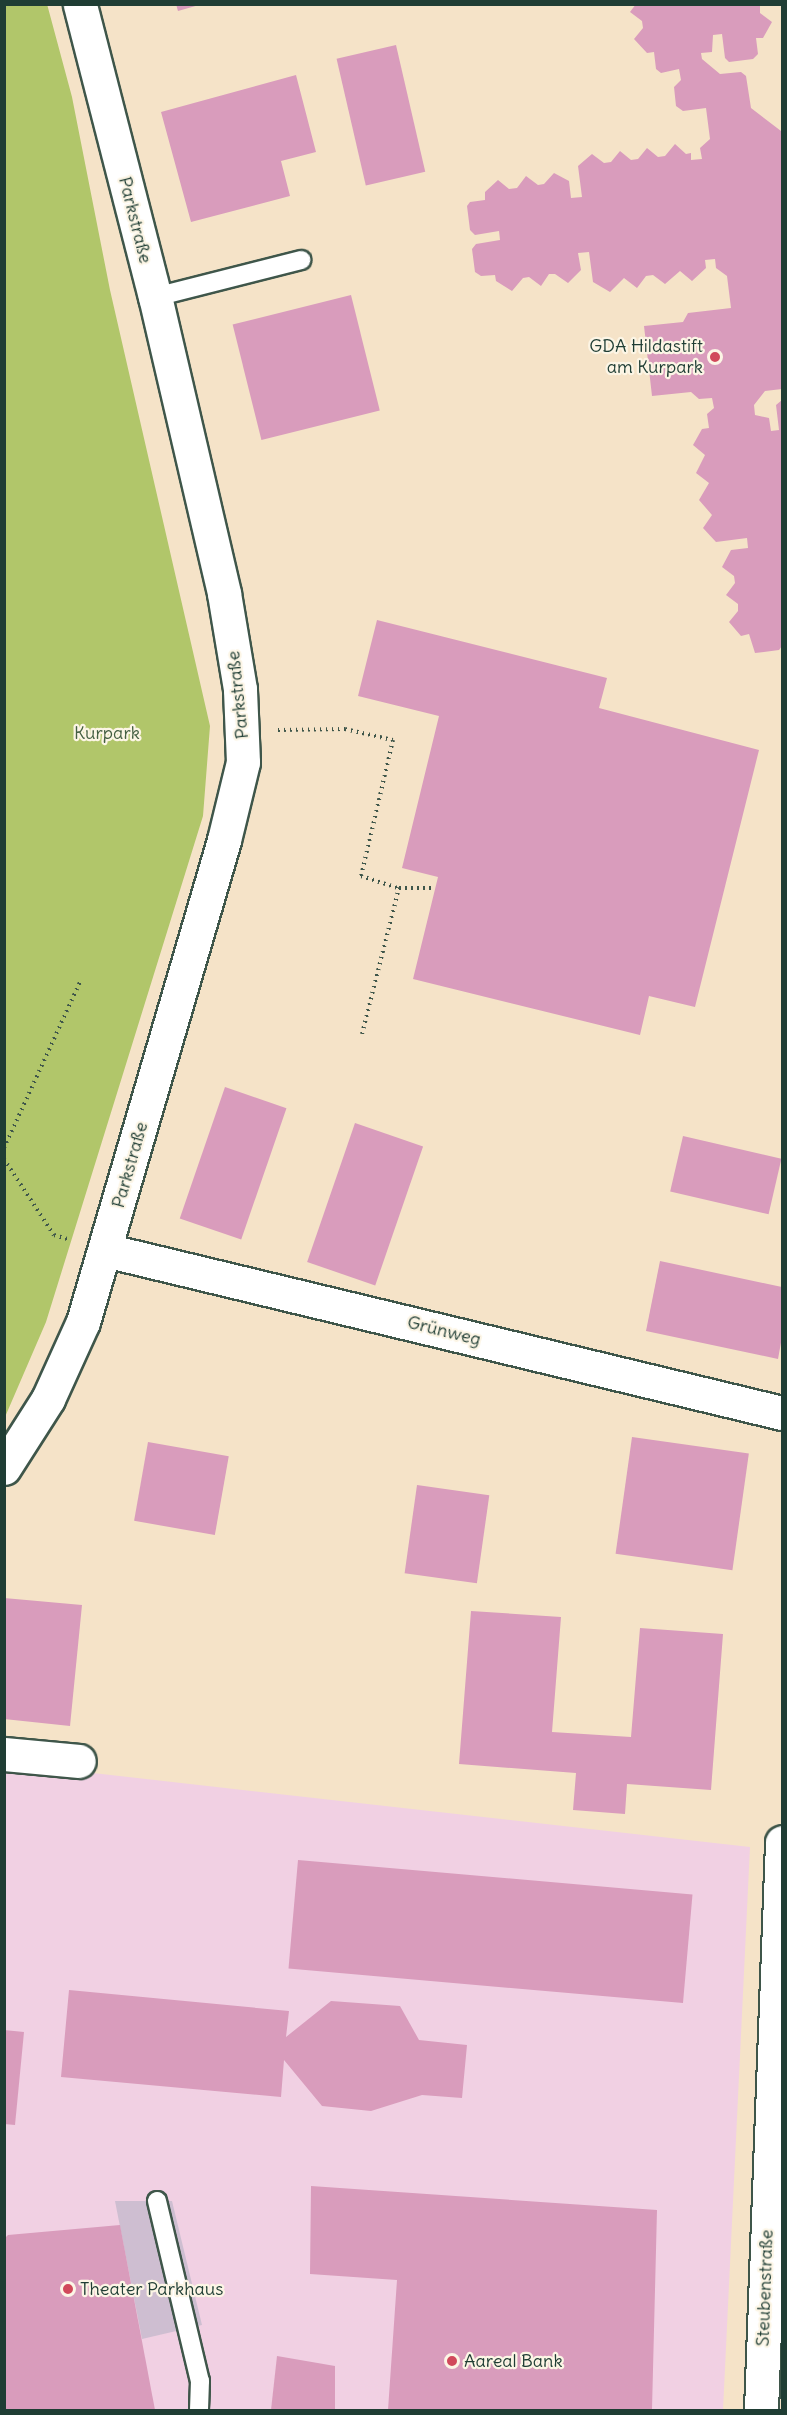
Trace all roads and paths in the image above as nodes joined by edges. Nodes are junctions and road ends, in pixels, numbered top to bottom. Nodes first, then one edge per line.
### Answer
1 (80, 4) edge
2 (301, 260) dead end
3 (155, 297) junction
4 (244, 730) junction
5 (399, 888) junction
6 (435, 888) dead end
7 (81, 980) dead end
8 (362, 1034) dead end
9 (4, 1148) edge
10 (4, 1159) edge
11 (105, 1250) junction
12 (783, 1413) edge
13 (4, 1468) edge
14 (4, 1754) edge
15 (79, 1761) dead end
16 (783, 1842) edge
17 (779, 1954) edge
18 (157, 2201) dead end
19 (199, 2410) edge
20 (761, 2410) edge

1 - 3 street, Parkstraße
2 - 3 lane
3 - 4 street, Parkstraße
4 - 5 path
4 - 11 street, Parkstraße
5 - 6 path
5 - 8 path
7 - 9 path
10 - 11 path
11 - 12 street, Grünweg
11 - 13 street, Parkstraße
14 - 15 street
16 - 17 street, Steubenstraße
17 - 20 street, Steubenstraße
18 - 19 lane

